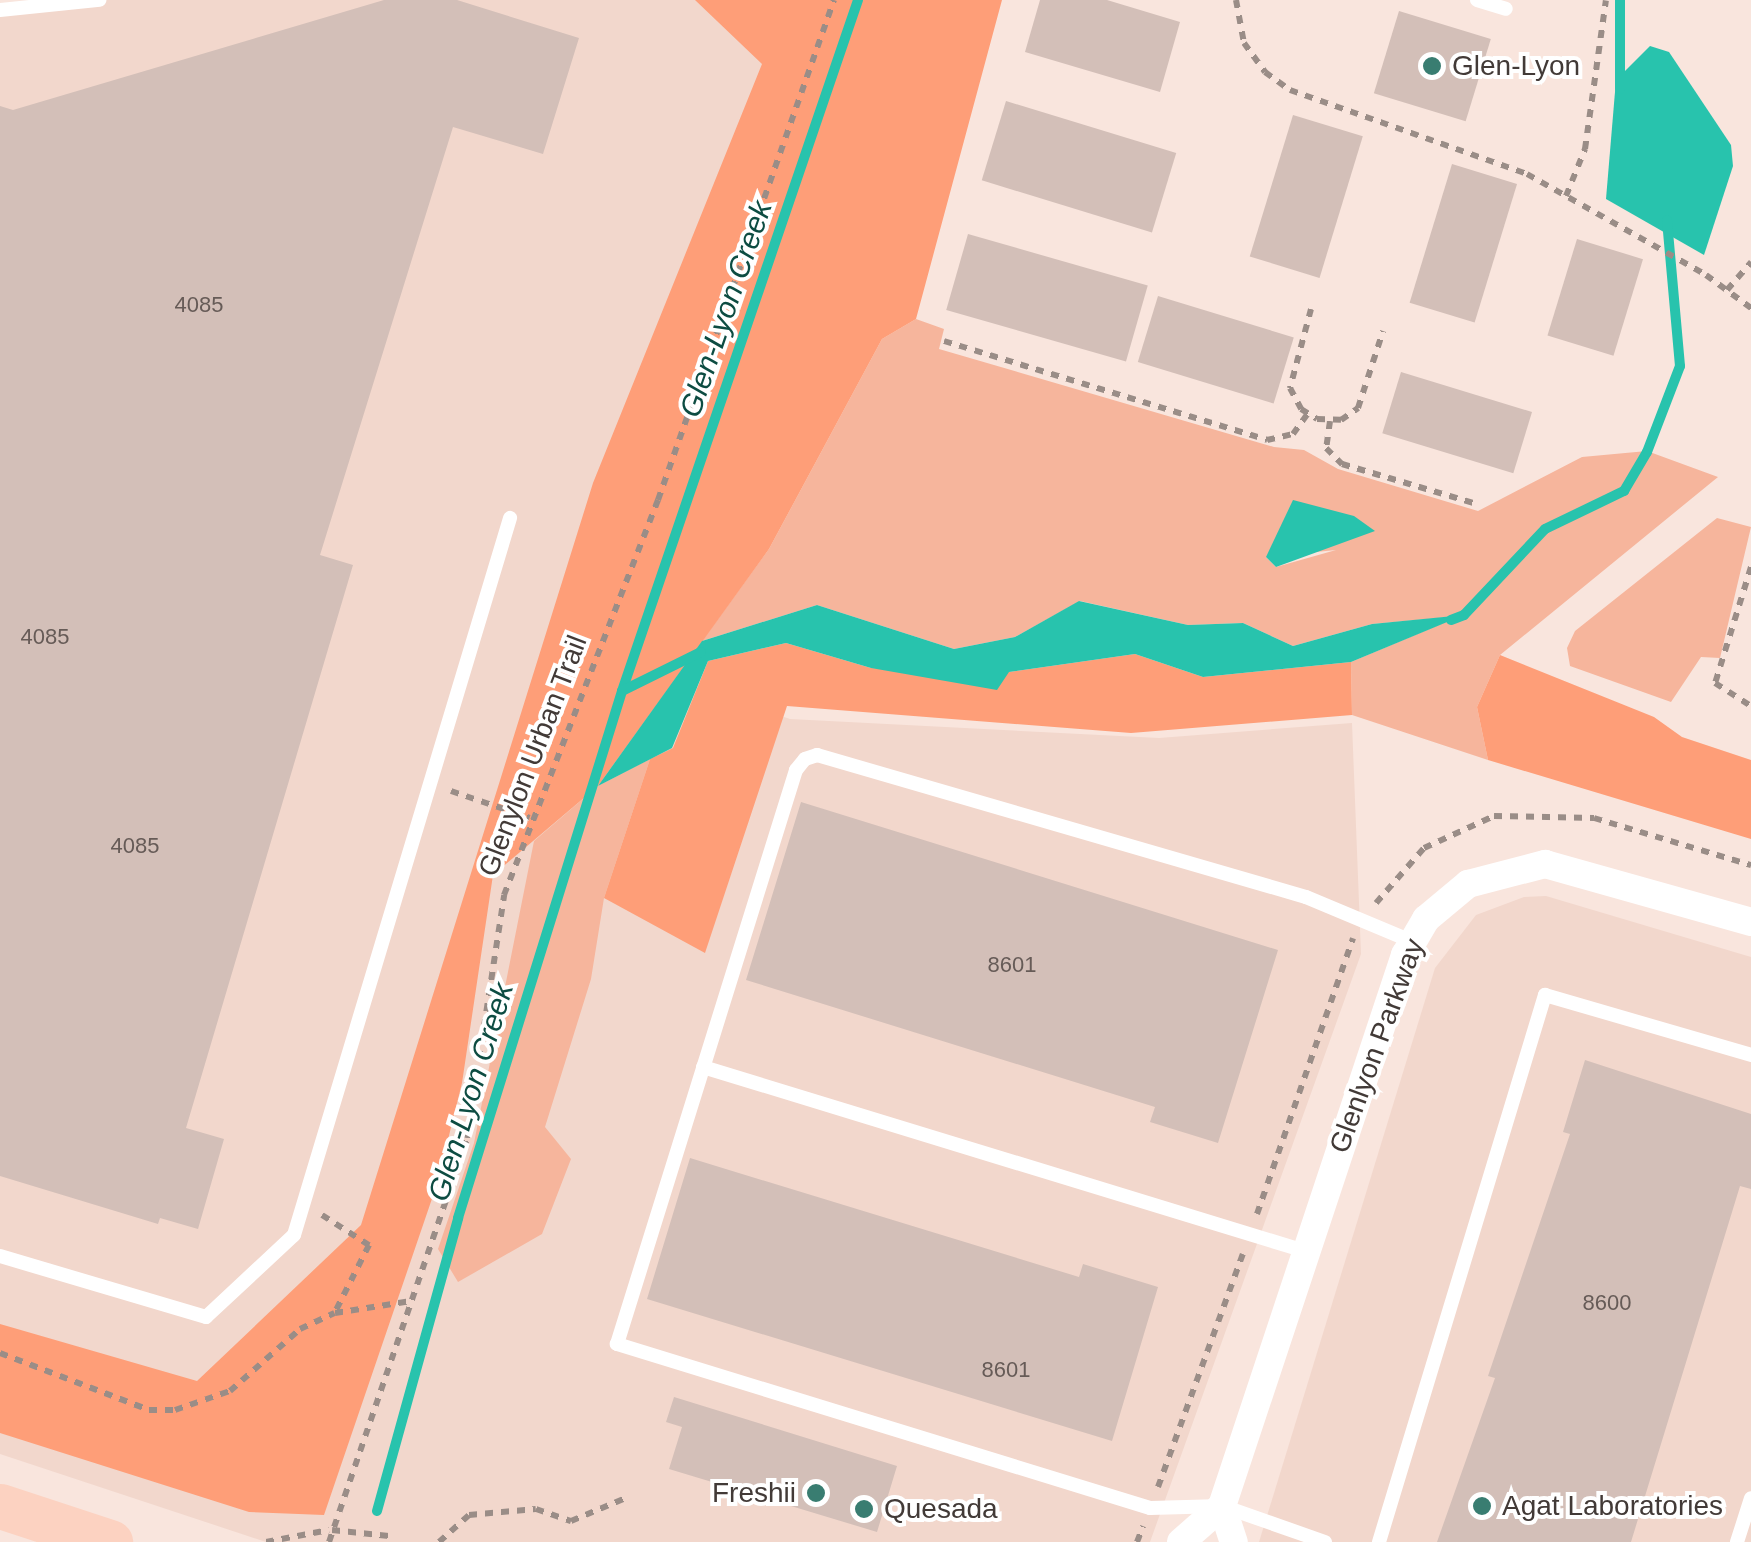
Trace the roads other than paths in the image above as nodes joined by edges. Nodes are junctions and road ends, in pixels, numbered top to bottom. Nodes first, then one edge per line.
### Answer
1 (99, 0) edge
2 (1477, 0) edge
3 (0, 10) edge
4 (1506, 10) dead end
5 (510, 518) dead end
6 (1751, 922) edge
7 (1411, 941) junction
8 (1751, 1054) edge
9 (703, 1067) junction
10 (1305, 1252) junction
11 (0, 1256) edge
12 (1751, 1498) edge
13 (0, 1506) edge
14 (1222, 1506) junction
15 (110, 1542) edge
16 (1181, 1542) edge
17 (1234, 1542) edge
18 (1325, 1542) edge
19 (1379, 1542) edge
20 (1737, 1542) edge

1 - 3 lane
2 - 4 lane
5 - 11 lane
6 - 7 street, Glenlyon Parkway
7 - 9 lane
7 - 10 street, Glenlyon Parkway
8 - 19 lane
9 - 10 lane
9 - 14 lane
10 - 14 street, Glenlyon Parkway
12 - 20 lane
13 - 15 main road
14 - 16 street
14 - 17 street
14 - 18 lane

